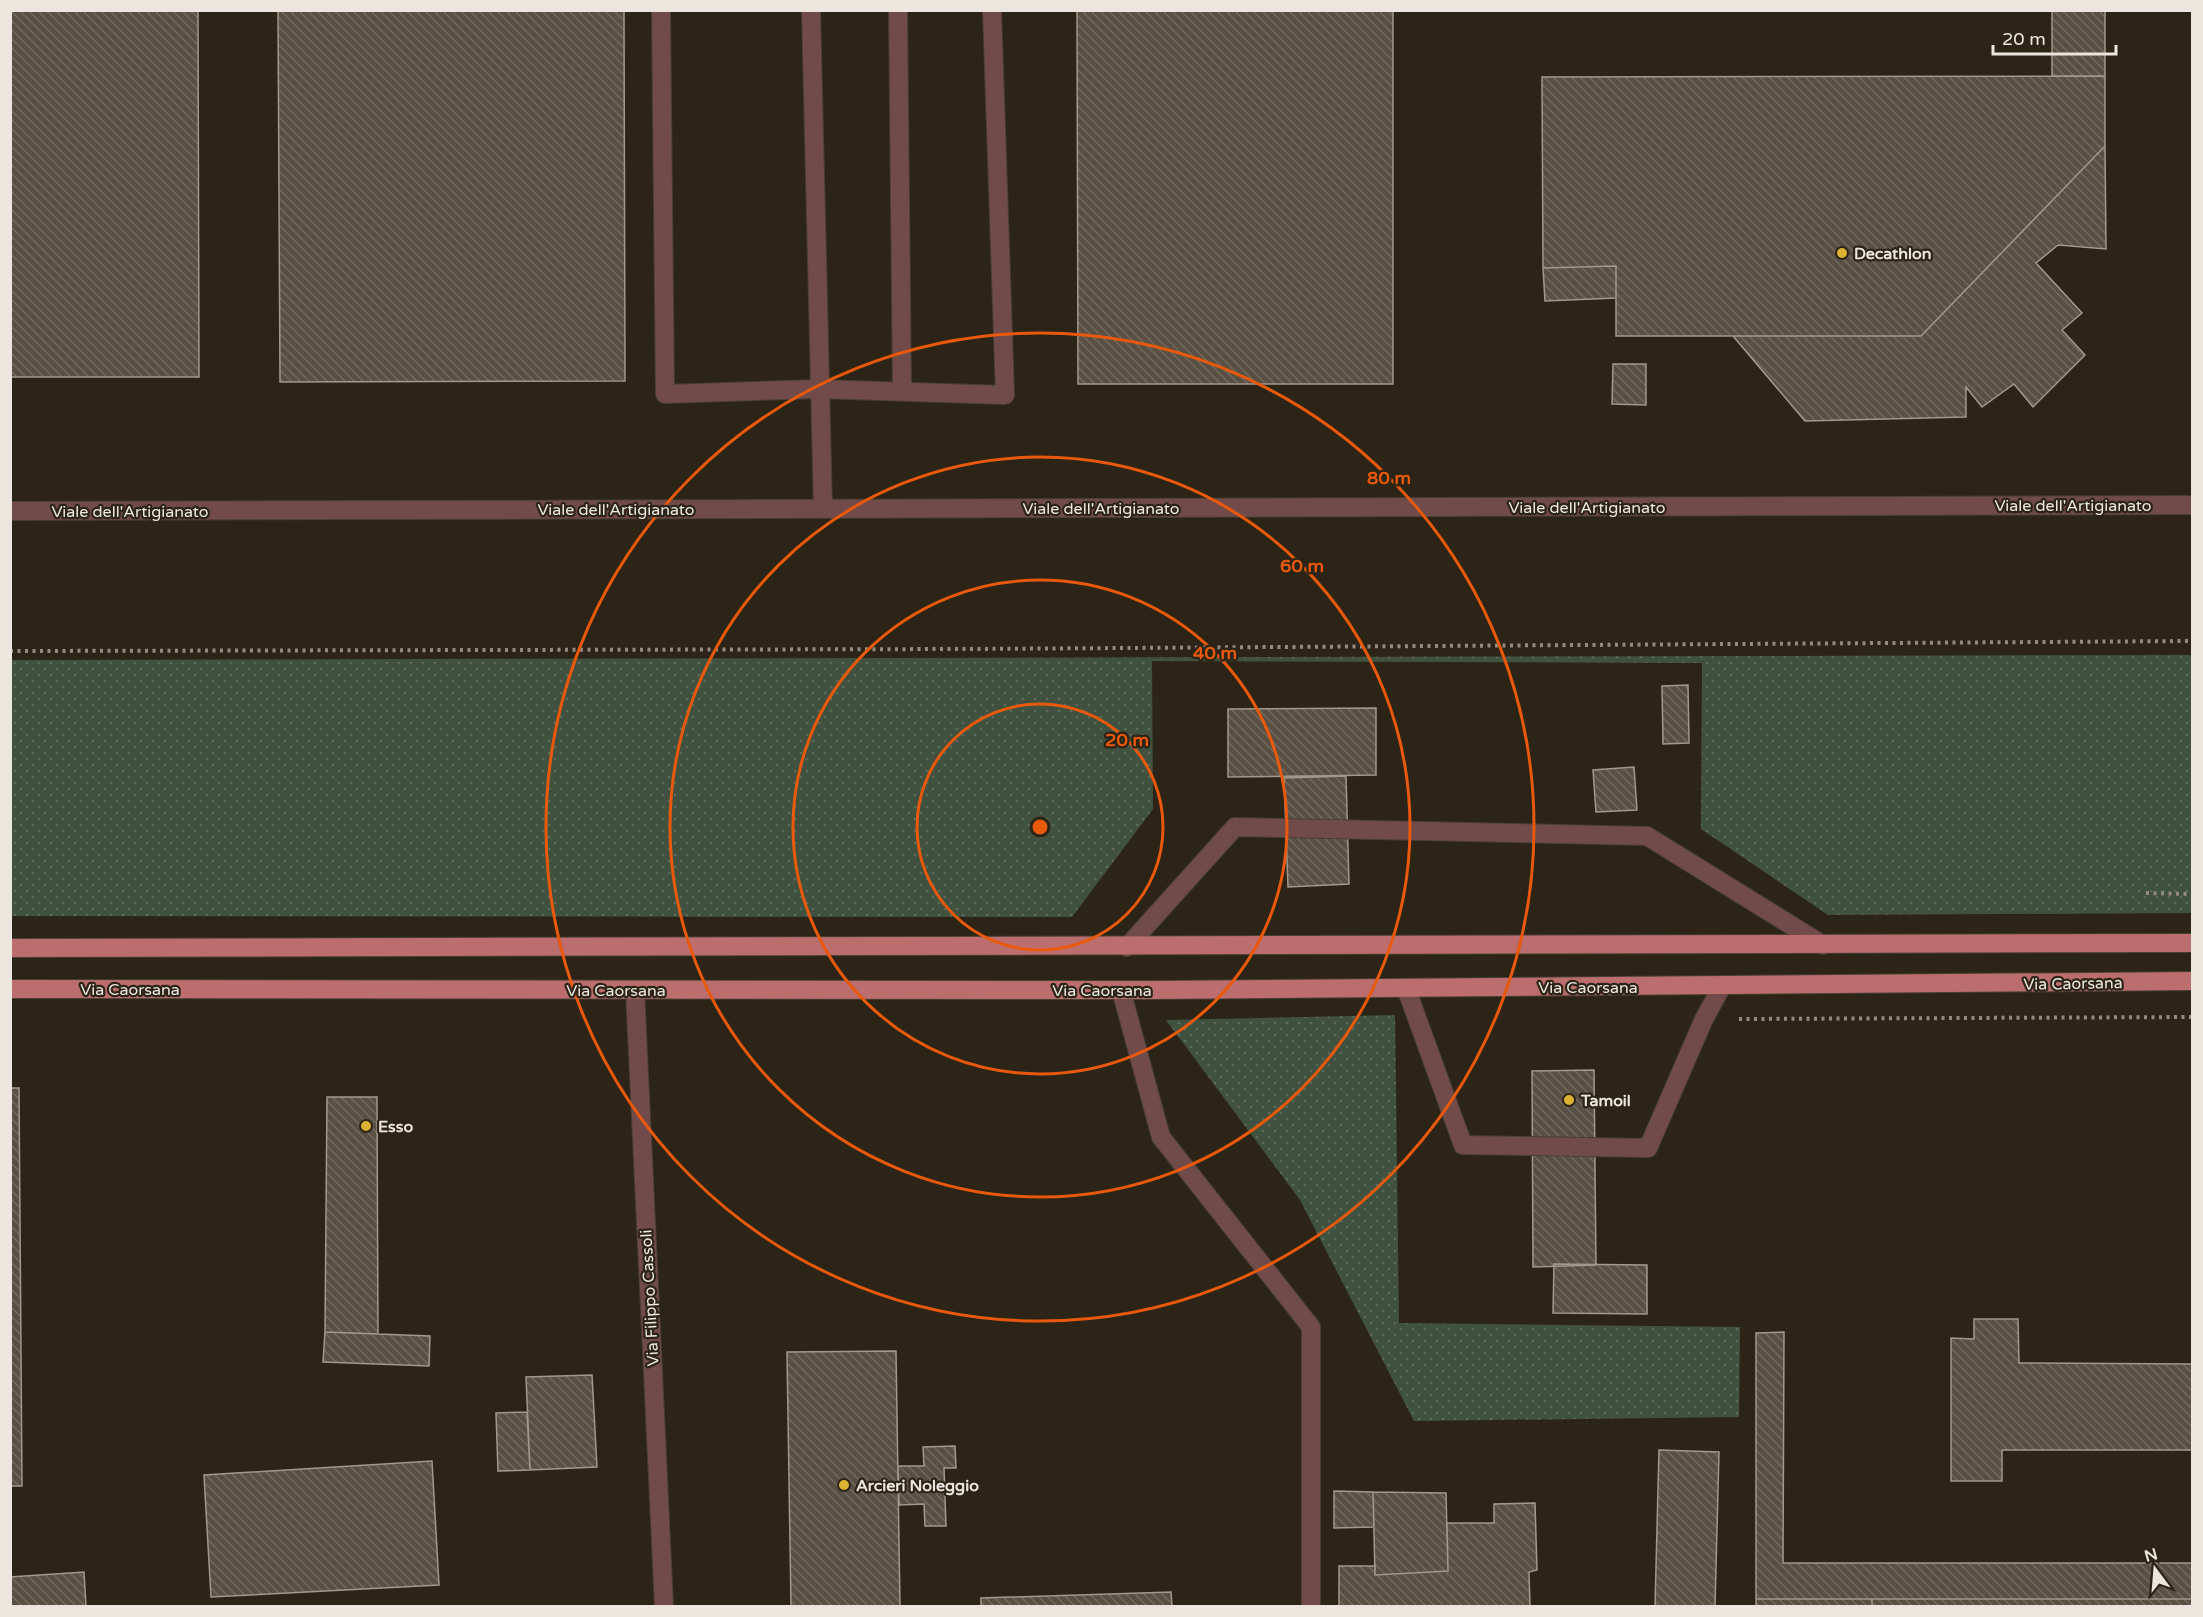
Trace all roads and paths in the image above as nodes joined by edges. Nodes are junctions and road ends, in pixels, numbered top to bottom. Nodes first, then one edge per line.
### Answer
1 (661, 10) edge
2 (811, 10) edge
3 (898, 10) edge
4 (992, 10) edge
5 (818, 389) junction
6 (902, 391) junction
7 (2193, 505) edge
8 (823, 509) junction
9 (10, 511) edge
10 (2193, 641) edge
11 (10, 651) edge
12 (2146, 893) dead end
13 (2193, 894) edge
14 (2193, 943) edge
15 (1823, 945) junction
16 (1127, 947) junction
17 (10, 948) edge
18 (2193, 981) edge
19 (1722, 986) junction
20 (1406, 988) junction
21 (10, 989) edge
22 (635, 990) junction
23 (1121, 990) junction
24 (664, 1606) edge
25 (1311, 1606) edge

1 - 5 street
2 - 5 street
3 - 6 street
4 - 6 street
5 - 6 street
5 - 8 street
7 - 8 street, Viale dell'Artigianato
8 - 9 street, Viale dell'Artigianato
10 - 11 path
12 - 13 path
14 - 15 main road
15 - 16 main road
15 - 16 street
16 - 17 main road
18 - 19 main road, Via Caorsana
19 - 20 main road, Via Caorsana
19 - 20 street
20 - 23 main road, Via Caorsana
21 - 22 main road, Via Caorsana
22 - 23 main road, Via Caorsana
22 - 24 street, Via Filippo Cassoli
23 - 25 street

